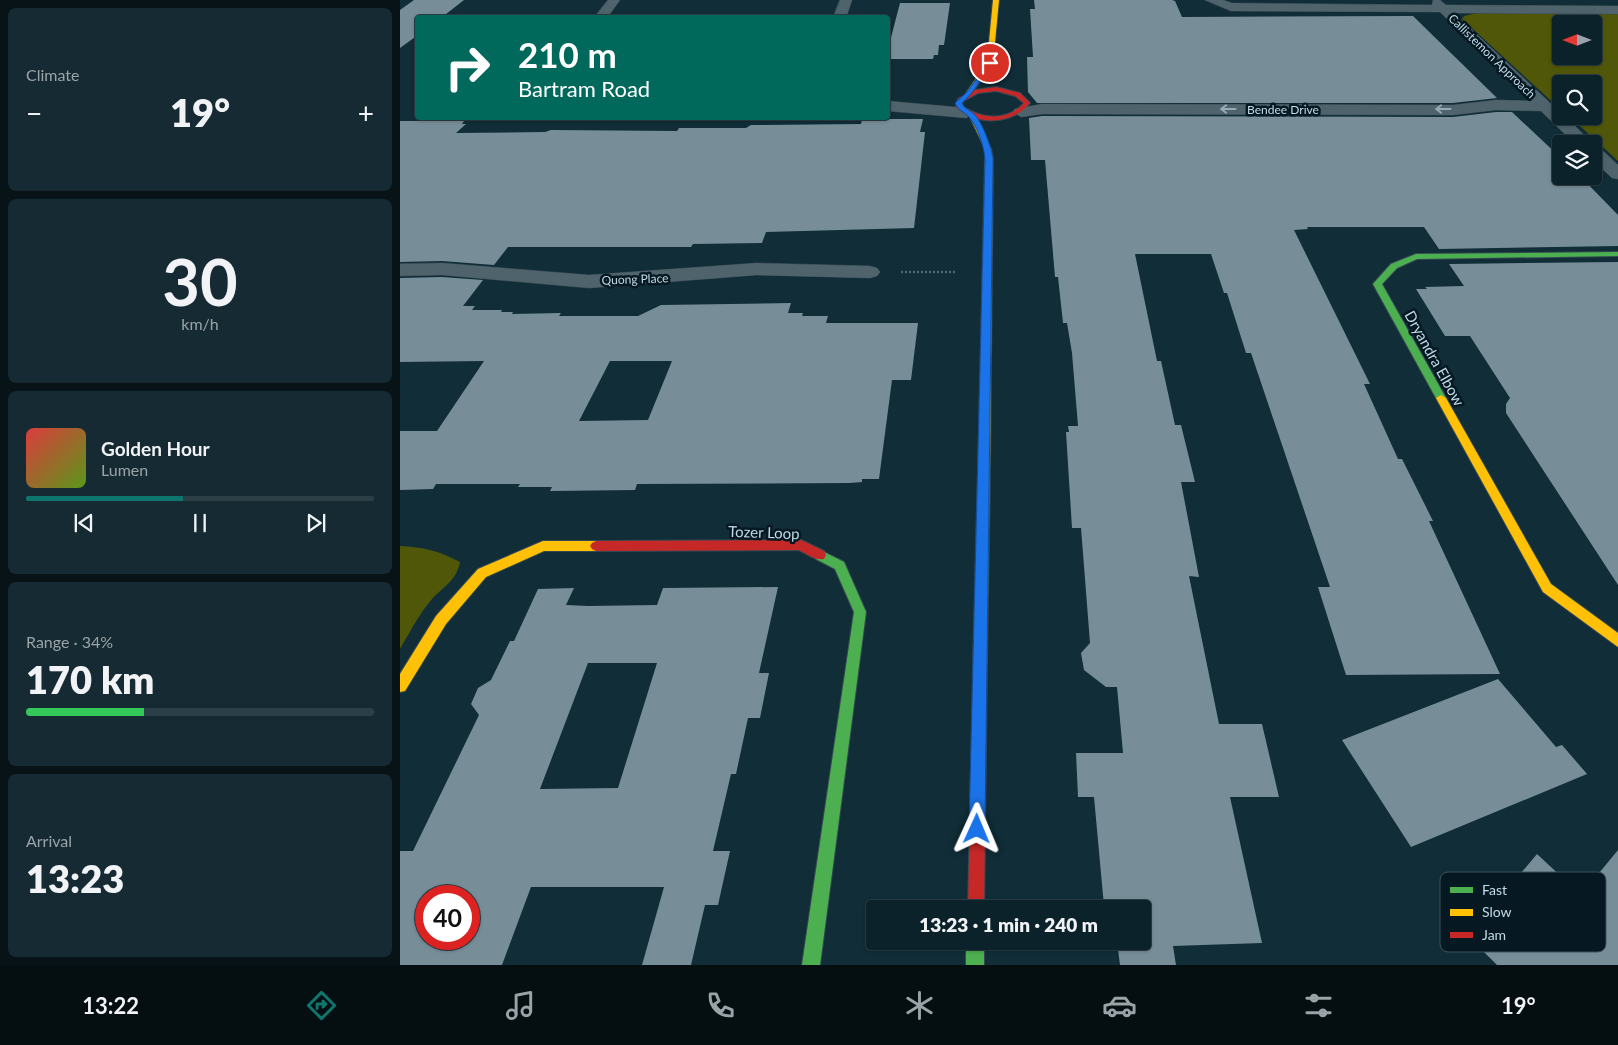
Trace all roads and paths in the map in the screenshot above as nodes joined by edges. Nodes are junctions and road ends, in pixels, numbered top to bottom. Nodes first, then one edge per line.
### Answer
1 (614, 0) edge
2 (846, 0) edge
3 (996, 0) edge
4 (1211, 0) edge
5 (1439, 4) edge
6 (1618, 10) edge
7 (602, 15) edge
8 (840, 15) edge
9 (990, 63) junction
10 (966, 95) junction
11 (1539, 102) junction
12 (1019, 104) junction
13 (890, 106) edge
14 (890, 106) edge
15 (969, 114) junction
16 (1575, 135) edge
17 (988, 149) junction
18 (1602, 159) edge
19 (1618, 174) edge
20 (1618, 254) edge
21 (400, 270) edge
22 (870, 272) joint
23 (987, 272) junction
24 (1618, 641) edge
25 (400, 686) edge
26 (976, 900) edge
27 (975, 950) edge
28 (811, 965) edge
29 (974, 965) edge

1 - 7 street
2 - 8 street
3 - 9 street
4 - 5 street
5 - 6 street
5 - 11 street, Callistemon Approach
9 - 10 street
9 - 12 street
10 - 12 street
10 - 13 street
10 - 15 street
11 - 12 street, Bendee Drive
11 - 16 street, Callistemon Approach
12 - 15 street
12 - 17 street
14 - 15 street
15 - 17 street
17 - 23 street
18 - 19 street
20 - 24 street, Dryandra Elbow
21 - 22 street, Quong Place
22 - 23 path
23 - 26 street
25 - 28 street, Tozer Loop
27 - 29 street

